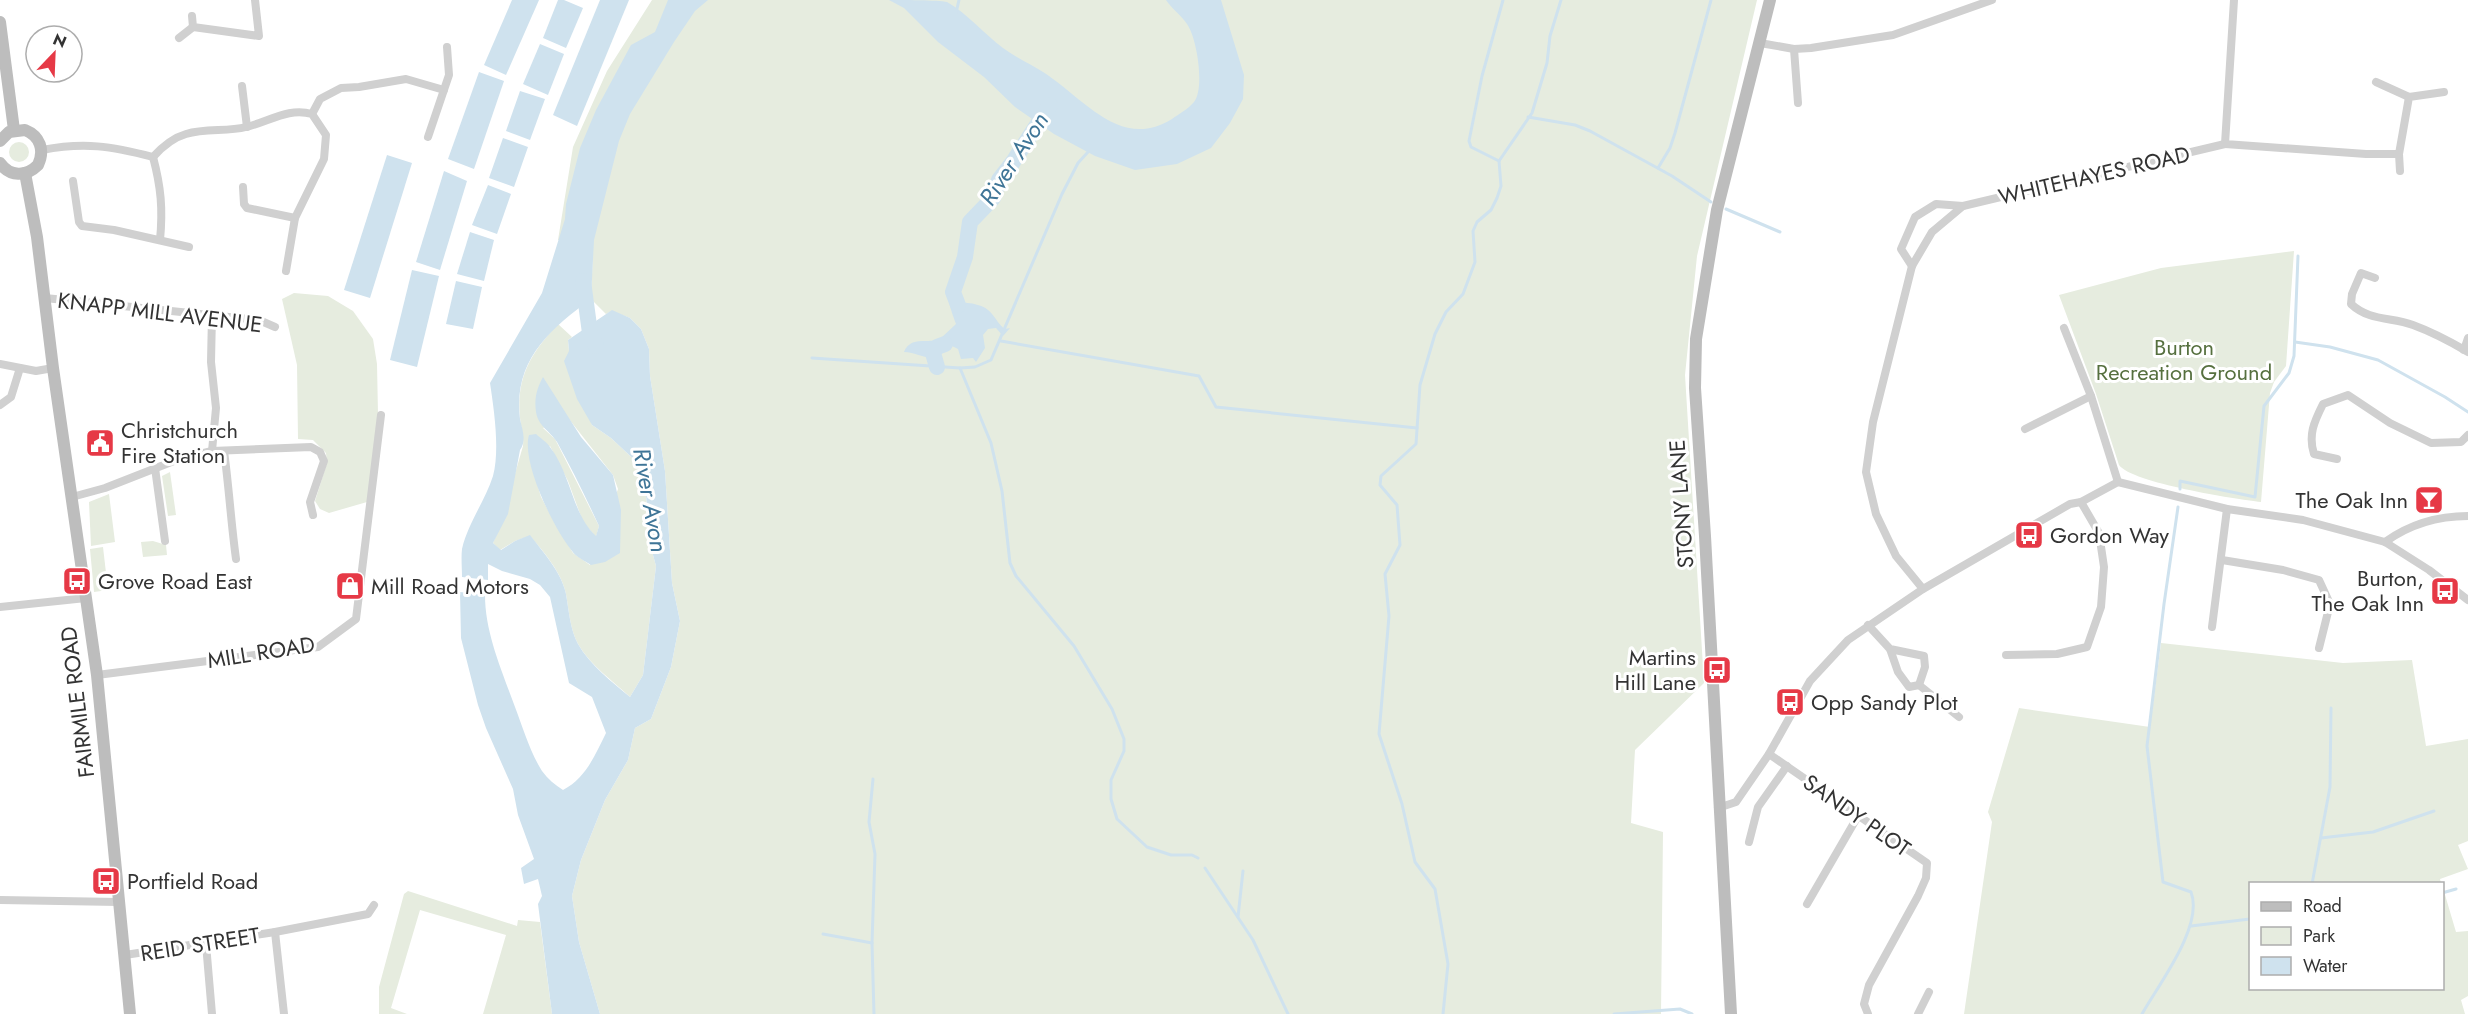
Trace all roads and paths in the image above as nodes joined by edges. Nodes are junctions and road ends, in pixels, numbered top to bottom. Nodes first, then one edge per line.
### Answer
1 (255, 0) edge
2 (1770, 0) edge
3 (1992, 0) edge
4 (2234, 0) edge
5 (192, 16) dead end
6 (0, 22) edge
7 (194, 27) junction
8 (179, 38) dead end
9 (1760, 43) junction
10 (447, 47) dead end
11 (1794, 49) junction
12 (2376, 82) dead end
13 (242, 86) dead end
14 (444, 90) junction
15 (2444, 92) dead end
16 (2409, 97) junction
17 (1798, 103) dead end
18 (312, 114) junction
19 (247, 127) junction
20 (14, 130) junction
21 (428, 137) dead end
22 (0, 141) edge
23 (2225, 144) junction
24 (42, 150) junction
25 (2399, 154) junction
26 (153, 157) junction
27 (0, 163) edge
28 (2400, 171) dead end
29 (25, 173) junction
30 (73, 181) dead end
31 (243, 187) dead end
32 (1963, 206) junction
33 (296, 218) junction
34 (160, 240) junction
35 (189, 247) dead end
36 (1912, 266) junction
37 (286, 271) dead end
38 (2375, 278) dead end
39 (45, 298) junction
40 (212, 315) junction
41 (275, 327) dead end
42 (2064, 328) dead end
43 (2468, 338) edge
44 (2466, 351) edge
45 (0, 364) edge
46 (20, 368) junction
47 (53, 368) junction
48 (2091, 396) junction
49 (0, 405) edge
50 (381, 415) dead end
51 (2025, 429) dead end
52 (2468, 435) edge
53 (212, 451) junction
54 (224, 451) junction
55 (2337, 459) dead end
56 (155, 468) junction
57 (2118, 482) junction
58 (72, 496) junction
59 (2081, 502) junction
60 (2228, 509) junction
61 (313, 515) dead end
62 (2468, 516) edge
63 (165, 541) dead end
64 (2385, 542) junction
65 (236, 559) dead end
66 (2222, 560) junction
67 (1923, 590) junction
68 (86, 598) junction
69 (2468, 600) edge
70 (0, 608) edge
71 (1868, 625) junction
72 (2212, 627) dead end
73 (2319, 648) dead end
74 (1890, 649) junction
75 (2006, 655) dead end
76 (97, 675) junction
77 (1919, 685) junction
78 (1959, 717) dead end
79 (1769, 754) junction
80 (1787, 766) junction
81 (1718, 808) junction
82 (1858, 816) junction
83 (1749, 842) dead end
84 (0, 900) edge
85 (119, 903) junction
86 (374, 904) dead end
87 (1807, 904) dead end
88 (275, 932) junction
89 (206, 944) junction
90 (124, 955) junction
91 (1929, 992) dead end
92 (130, 1014) edge
93 (212, 1014) edge
94 (284, 1014) edge
95 (1731, 1014) edge
96 (1868, 1014) edge
97 (1918, 1014) edge

1 - 7 street
2 - 9 main road, STONY LANE
3 - 11 street
4 - 23 street
5 - 7 street
6 - 20 main road
7 - 8 street
9 - 11 street
9 - 81 main road, STONY LANE
10 - 14 street
11 - 17 street
12 - 16 street
13 - 19 street
14 - 18 street
14 - 21 street
15 - 16 street
16 - 25 street
18 - 19 street
18 - 33 street
19 - 26 street
20 - 22 main road
20 - 24 main road
23 - 25 street, WHITEHAYES ROAD
23 - 32 street, WHITEHAYES ROAD
24 - 26 street
24 - 29 main road
25 - 28 street
26 - 34 street
27 - 29 main road
29 - 39 main road, FAIRMILE ROAD
30 - 34 street
31 - 33 street
32 - 36 street, WHITEHAYES ROAD
32 - 36 street, WHITEHAYES ROAD
33 - 37 street
34 - 35 street
36 - 67 street, WHITEHAYES ROAD
38 - 44 street
39 - 40 street, KNAPP MILL AVENUE
39 - 47 main road, FAIRMILE ROAD
40 - 41 street, KNAPP MILL AVENUE
40 - 53 street
42 - 48 street
43 - 44 street
45 - 46 street
46 - 47 street
46 - 49 street
47 - 58 main road, FAIRMILE ROAD
48 - 51 street
48 - 57 street
50 - 76 street, MILL ROAD
52 - 55 street
53 - 54 street
53 - 56 street
54 - 61 street
54 - 65 street
56 - 58 street
56 - 63 street
57 - 59 street
57 - 60 street
58 - 68 main road, FAIRMILE ROAD
59 - 67 street
59 - 75 street
60 - 64 street
60 - 66 street
62 - 64 street
64 - 69 street
66 - 72 street
66 - 73 street
67 - 71 street
68 - 70 street
68 - 76 main road, FAIRMILE ROAD
71 - 74 street
71 - 79 street
74 - 77 street
74 - 77 street
76 - 85 main road, FAIRMILE ROAD
77 - 78 street
79 - 80 street, SANDY PLOT
79 - 81 street
80 - 82 street, SANDY PLOT
80 - 83 street
81 - 95 main road, STONY LANE
82 - 87 street
82 - 96 street, SANDY PLOT
84 - 85 street
85 - 90 main road, FAIRMILE ROAD
86 - 88 street, REID STREET
88 - 89 street, REID STREET
88 - 94 street, REID STREET
89 - 90 street, REID STREET
89 - 93 street
90 - 92 main road, FAIRMILE ROAD
91 - 97 street

